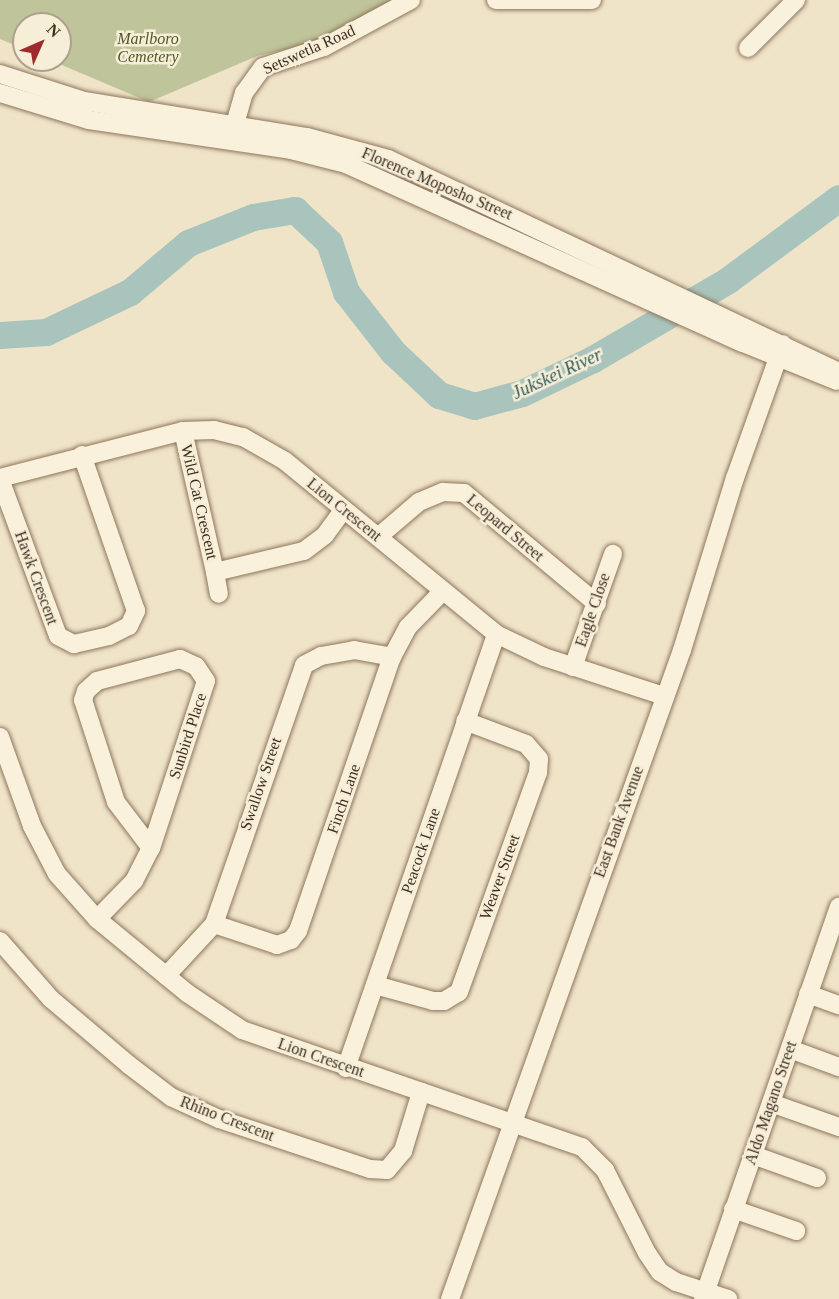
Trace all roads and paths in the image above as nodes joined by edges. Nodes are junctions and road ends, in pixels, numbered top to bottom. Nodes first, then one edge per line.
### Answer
1 (411, 0) edge
2 (496, 0) edge
3 (592, 0) edge
4 (796, 0) edge
5 (748, 48) dead end
6 (0, 74) edge
7 (0, 93) edge
8 (235, 124) junction
9 (435, 180) junction
10 (427, 198) junction
11 (746, 335) junction
12 (781, 351) junction
13 (839, 372) edge
14 (839, 381) edge
15 (183, 431) junction
16 (82, 455) junction
17 (0, 479) edge
18 (343, 510) junction
19 (378, 537) junction
20 (613, 554) dead end
21 (215, 572) junction
22 (442, 592) junction
23 (219, 594) dead end
24 (597, 604) junction
25 (496, 634) junction
26 (392, 657) junction
27 (573, 667) junction
28 (664, 696) junction
29 (465, 721) junction
30 (0, 739) edge
31 (150, 848) junction
32 (839, 907) edge
33 (97, 919) junction
34 (214, 924) junction
35 (0, 941) edge
36 (833, 942) edge
37 (166, 976) junction
38 (375, 985) junction
39 (808, 994) junction
40 (839, 1005) edge
41 (790, 1049) junction
42 (839, 1067) edge
43 (346, 1068) junction
44 (421, 1092) junction
45 (771, 1103) junction
46 (512, 1122) junction
47 (839, 1127) edge
48 (753, 1155) junction
49 (817, 1178) dead end
50 (733, 1209) junction
51 (796, 1231) dead end
52 (705, 1296) edge
53 (450, 1299) edge
54 (728, 1299) edge

1 - 8 street, Setswetla Road
2 - 3 street
4 - 5 street
6 - 8 street, Florence Moposho Street
7 - 10 street, Florence Moposho Street
8 - 9 street, Florence Moposho Street
9 - 10 street
9 - 11 street, Florence Moposho Street
10 - 11 street, Florence Moposho Street
11 - 12 street, Florence Moposho Street
12 - 13 street
12 - 14 street
12 - 28 street, East Bank Avenue
15 - 16 street, Lion Crescent
15 - 18 street, Lion Crescent
15 - 21 street, Wild Cat Crescent
16 - 17 street, Lion Crescent
16 - 17 street, Hawk Crescent
18 - 19 street, Lion Crescent
18 - 21 street, Wild Cat Crescent
19 - 22 street, Lion Crescent
19 - 24 street, Leopard Street
20 - 24 street, Eagle Close
21 - 23 street, Wild Cat Crescent
22 - 25 street, Lion Crescent
22 - 26 street, Finch Lane
24 - 27 street, Eagle Close
25 - 27 street, Lion Crescent
25 - 29 street, Peacock Lane
26 - 34 street, Swallow Street
26 - 34 street, Finch Lane
27 - 28 street, Lion Crescent
28 - 46 street, East Bank Avenue
29 - 38 street, Peacock Lane
29 - 38 street, Weaver Street
30 - 33 street, Lion Crescent
31 - 31 street, Sunbird Place
31 - 33 street, Sunbird Place
32 - 36 street, Aldo Magano Street
33 - 37 street, Lion Crescent
34 - 37 street, Swallow Street
35 - 44 street, Rhino Crescent
36 - 39 street, Aldo Magano Street
37 - 43 street, Lion Crescent
38 - 43 street, Peacock Lane
39 - 40 street
39 - 41 street, Aldo Magano Street
41 - 42 street
41 - 45 street, Aldo Magano Street
43 - 44 street, Lion Crescent
44 - 46 street, Lion Crescent
45 - 47 street
45 - 48 street, Aldo Magano Street
46 - 52 street, Lion Crescent
46 - 53 street, East Bank Avenue
48 - 49 street
48 - 50 street, Aldo Magano Street
50 - 51 street
50 - 52 street, Aldo Magano Street
52 - 54 street, Lion Crescent

